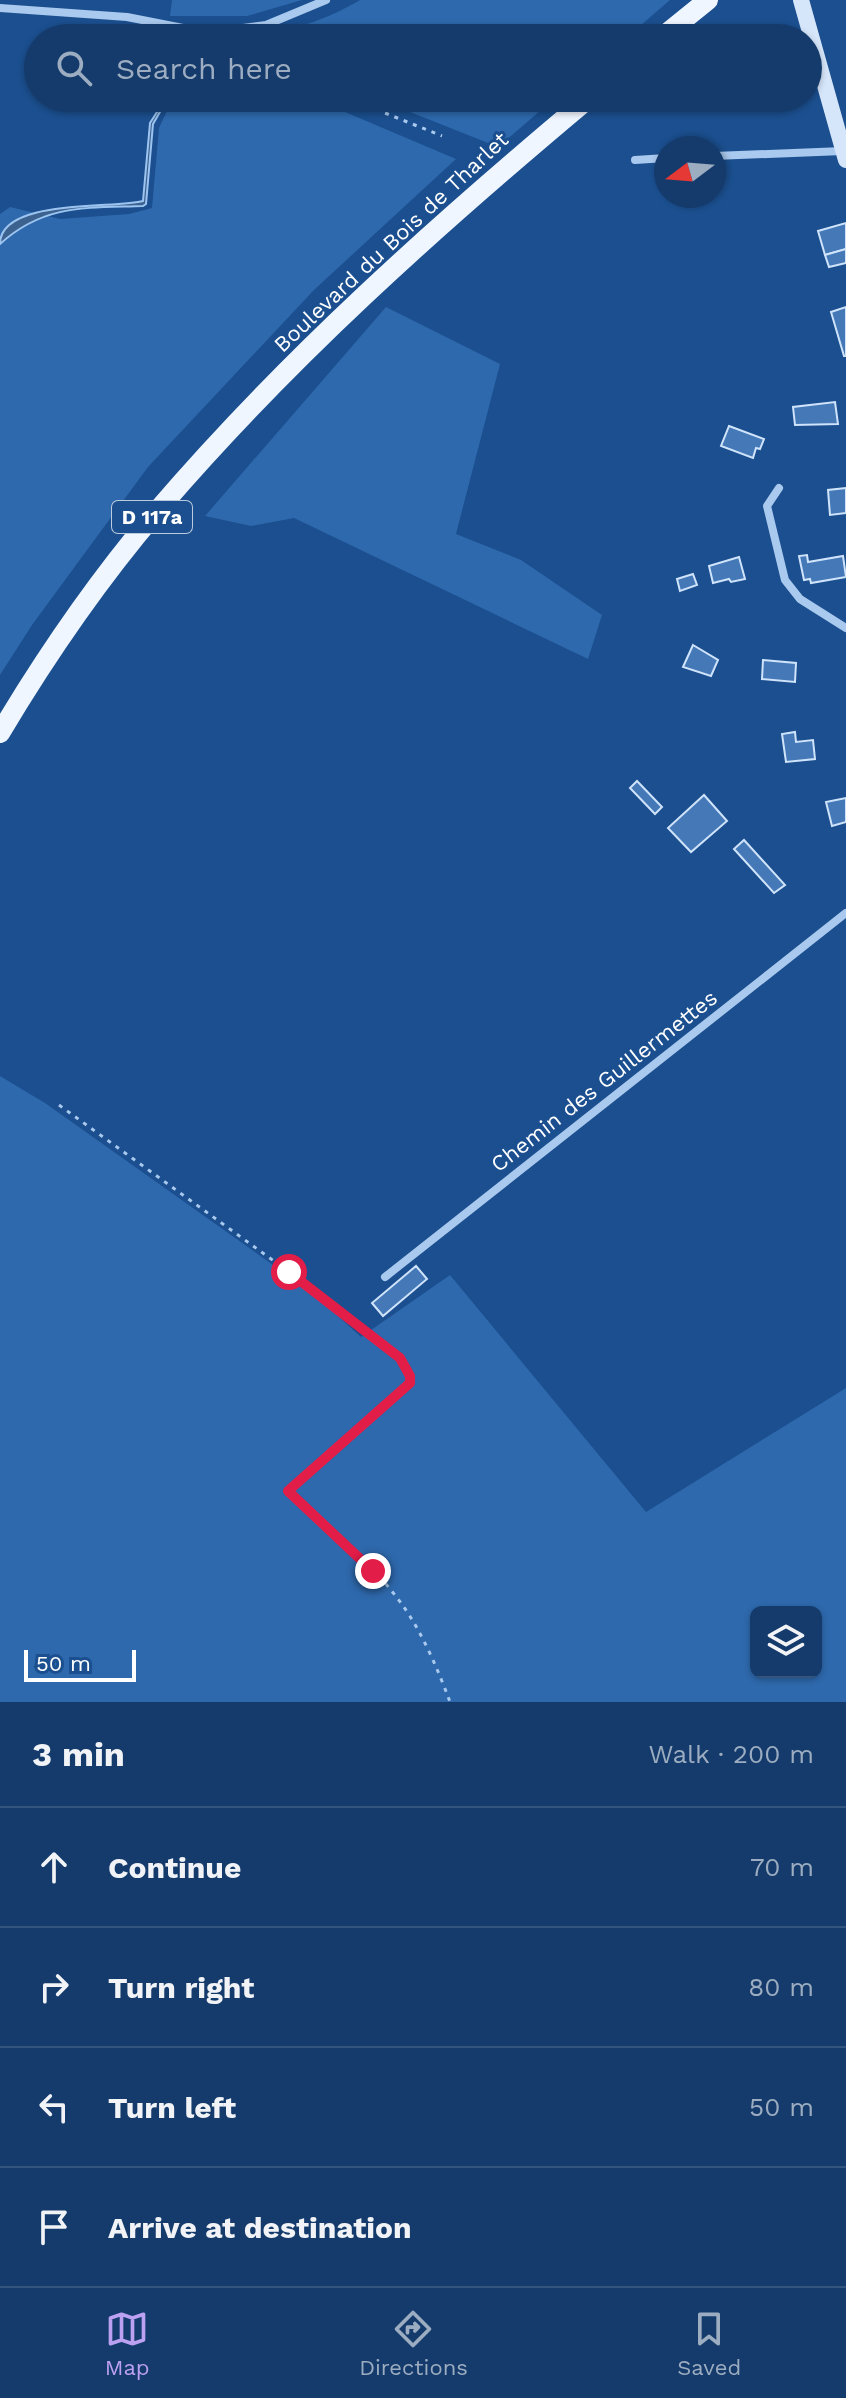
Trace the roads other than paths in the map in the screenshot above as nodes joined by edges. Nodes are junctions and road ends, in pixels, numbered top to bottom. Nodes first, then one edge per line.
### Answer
1 (326, 0) edge
2 (708, 0) edge
3 (801, 0) edge
4 (0, 8) edge
5 (160, 24) edge
6 (268, 24) edge
7 (678, 24) edge
8 (808, 24) edge
9 (822, 74) edge
10 (572, 112) edge
11 (845, 155) edge
12 (726, 156) edge
13 (654, 159) edge
14 (635, 160) dead end
15 (779, 488) dead end
16 (846, 628) edge
17 (0, 733) edge
18 (846, 913) edge
19 (385, 1277) dead end

1 - 6 street
2 - 7 main road
3 - 8 main road
4 - 5 street
9 - 11 main road
10 - 17 main road, Boulevard du Bois de Tharlet / D 117a
11 - 12 street
13 - 14 street
15 - 16 street
18 - 19 street, Chemin des Guillermettes

